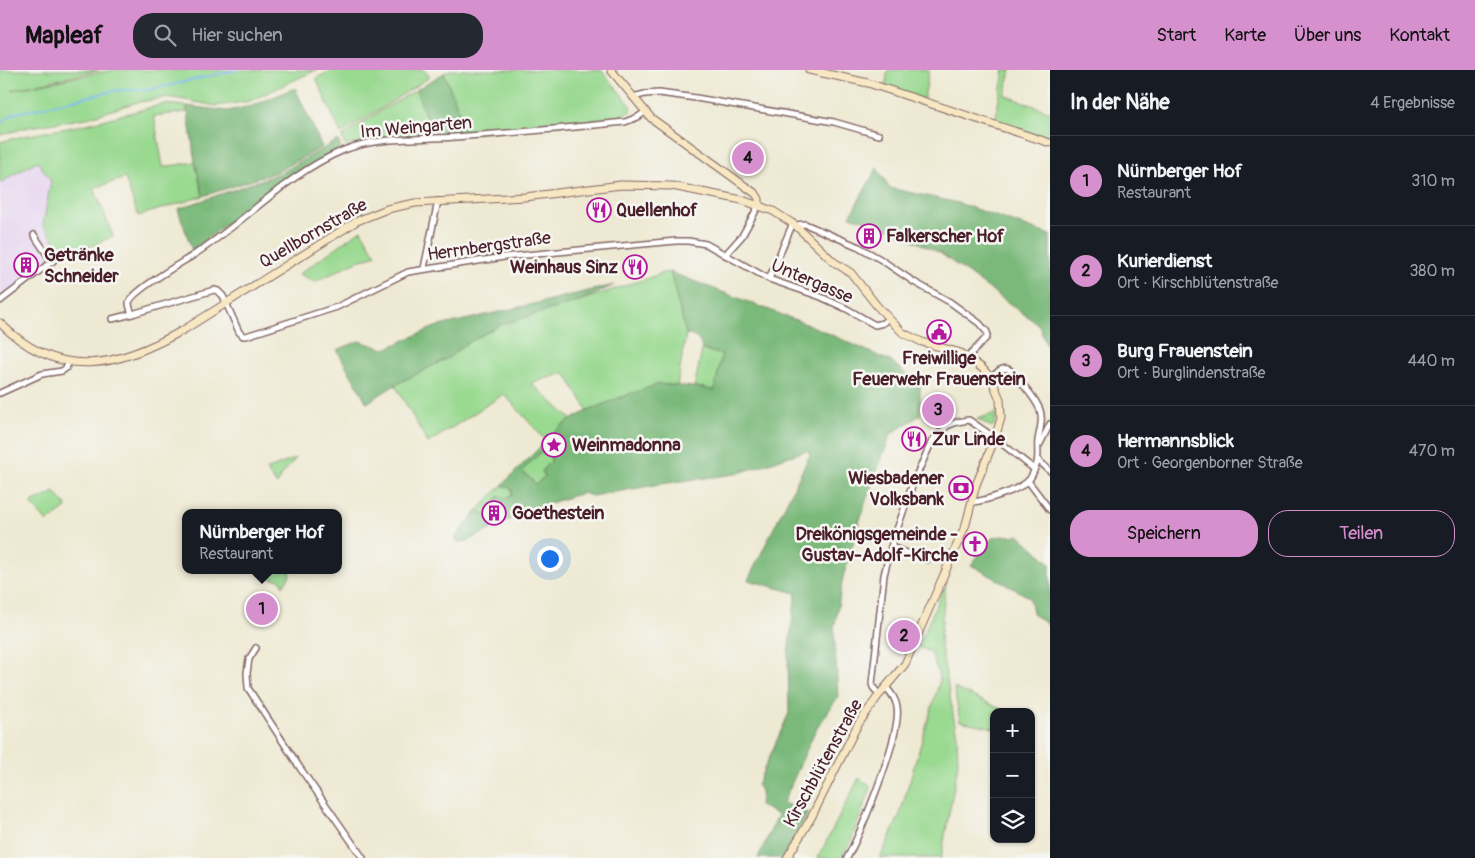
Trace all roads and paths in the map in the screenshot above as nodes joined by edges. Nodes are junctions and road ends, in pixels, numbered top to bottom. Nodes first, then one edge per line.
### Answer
1 (611, 70) edge
2 (809, 70) edge
3 (633, 97) junction
4 (645, 112) junction
5 (879, 136) dead end
6 (1050, 143) edge
7 (438, 201) junction
8 (759, 205) junction
9 (794, 224) junction
10 (34, 235) dead end
11 (725, 255) junction
12 (58, 256) dead end
13 (52, 262) junction
14 (424, 268) junction
15 (769, 279) junction
16 (0, 301) edge
17 (227, 303) junction
18 (132, 314) junction
19 (888, 318) junction
20 (112, 319) dead end
21 (0, 324) edge
22 (968, 357) junction
23 (69, 362) junction
24 (991, 378) junction
25 (0, 393) edge
26 (1050, 424) edge
27 (996, 438) junction
28 (1038, 447) junction
29 (1038, 460) junction
30 (1034, 469) junction
31 (1050, 471) edge
32 (1028, 481) junction
33 (972, 502) junction
34 (1050, 510) edge
35 (891, 547) junction
36 (927, 560) dead end
37 (256, 648) dead end
38 (886, 687) junction
39 (879, 695) junction
40 (363, 858) edge
41 (787, 858) edge
42 (847, 858) edge

1 - 3 main road
2 - 6 main road
3 - 4 main road
3 - 5 street
4 - 8 main road
4 - 18 street, Im Weingarten
7 - 8 main road, Quellbornstraße
7 - 14 street
7 - 17 main road, Quellbornstraße
8 - 9 main road, Kirschblütenstraße
8 - 11 street
9 - 15 street
9 - 19 main road, Kirschblütenstraße
9 - 22 street
10 - 13 street
11 - 14 street, Herrnbergstraße
11 - 15 street, Untergasse
12 - 13 street
13 - 16 street
14 - 17 street, Herrnbergstraße
15 - 19 street, Untergasse
17 - 18 street
17 - 23 main road, Quellbornstraße
18 - 20 street
19 - 22 main road, Kirschblütenstraße
21 - 23 main road, Quellbornstraße
22 - 24 main road, Kirschblütenstraße
23 - 25 street
24 - 27 main road, Kirschblütenstraße
24 - 28 street
26 - 28 street
27 - 30 street
27 - 33 main road, Kirschblütenstraße
27 - 35 street
28 - 29 street
29 - 30 street
29 - 31 street
30 - 32 street
32 - 33 street
32 - 34 street
33 - 38 main road, Kirschblütenstraße
35 - 36 street
35 - 39 street
37 - 40 street
38 - 39 main road, Kirschblütenstraße
38 - 42 street
39 - 41 main road, Kirschblütenstraße

